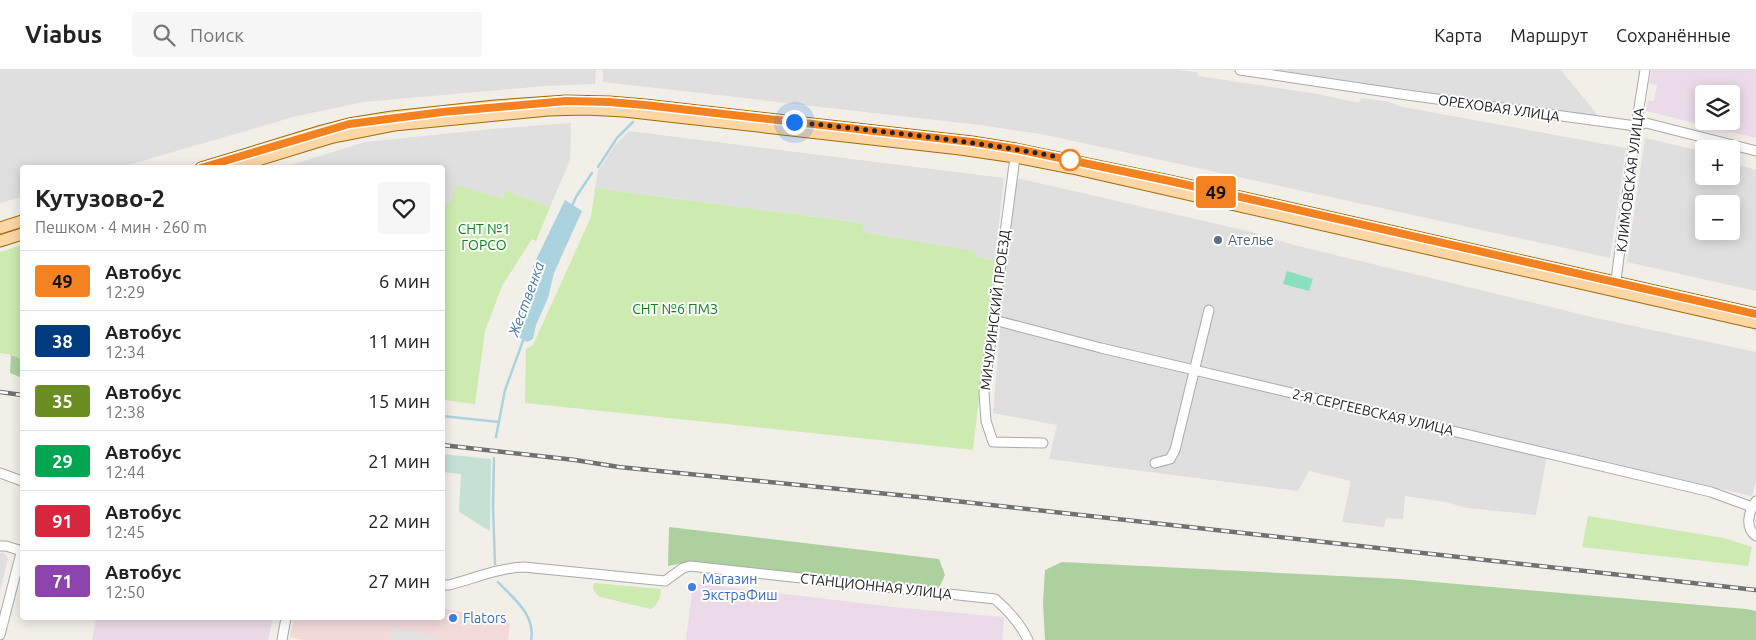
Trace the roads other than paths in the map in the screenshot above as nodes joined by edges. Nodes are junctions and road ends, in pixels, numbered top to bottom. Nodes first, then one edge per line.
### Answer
1 (1240, 70) edge
2 (1645, 70) edge
3 (1636, 126) junction
4 (1756, 150) edge
5 (1015, 157) junction
6 (211, 165) edge
7 (241, 165) edge
8 (20, 222) edge
9 (0, 228) edge
10 (20, 235) edge
11 (0, 241) edge
12 (1615, 287) junction
13 (1209, 310) dead end
14 (1756, 314) edge
15 (994, 320) junction
16 (1756, 323) edge
17 (1195, 370) junction
18 (1043, 443) dead end
19 (1155, 463) dead end
20 (0, 473) edge
21 (20, 480) edge
22 (1754, 504) edge
23 (1756, 536) edge
24 (0, 546) edge
25 (20, 550) edge
26 (20, 558) edge
27 (445, 585) edge
28 (286, 620) edge
29 (0, 635) edge
30 (282, 640) edge
31 (1028, 640) edge

1 - 3 street, ОРЕХОВАЯ УЛИЦА
2 - 3 street, КЛИМОВСКАЯ УЛИЦА
3 - 4 street, ОРЕХОВАЯ УЛИЦА
3 - 12 street, КЛИМОВСКАЯ УЛИЦА
5 - 7 main road
5 - 12 main road
5 - 15 street, МИЧУРИНСКИЙ ПРОЕЗД
6 - 12 main road
8 - 9 main road
10 - 11 main road
12 - 14 main road
12 - 16 main road
13 - 17 street
15 - 17 street, 2-Я СЕРГЕЕВСКАЯ УЛИЦА
15 - 18 street, МИЧУРИНСКИЙ ПРОЕЗД
17 - 19 street
17 - 22 street, 2-Я СЕРГЕЕВСКАЯ УЛИЦА
20 - 21 street
22 - 23 street
24 - 25 street
26 - 29 street
27 - 31 street, СТАНЦИОННАЯ УЛИЦА
28 - 30 street

